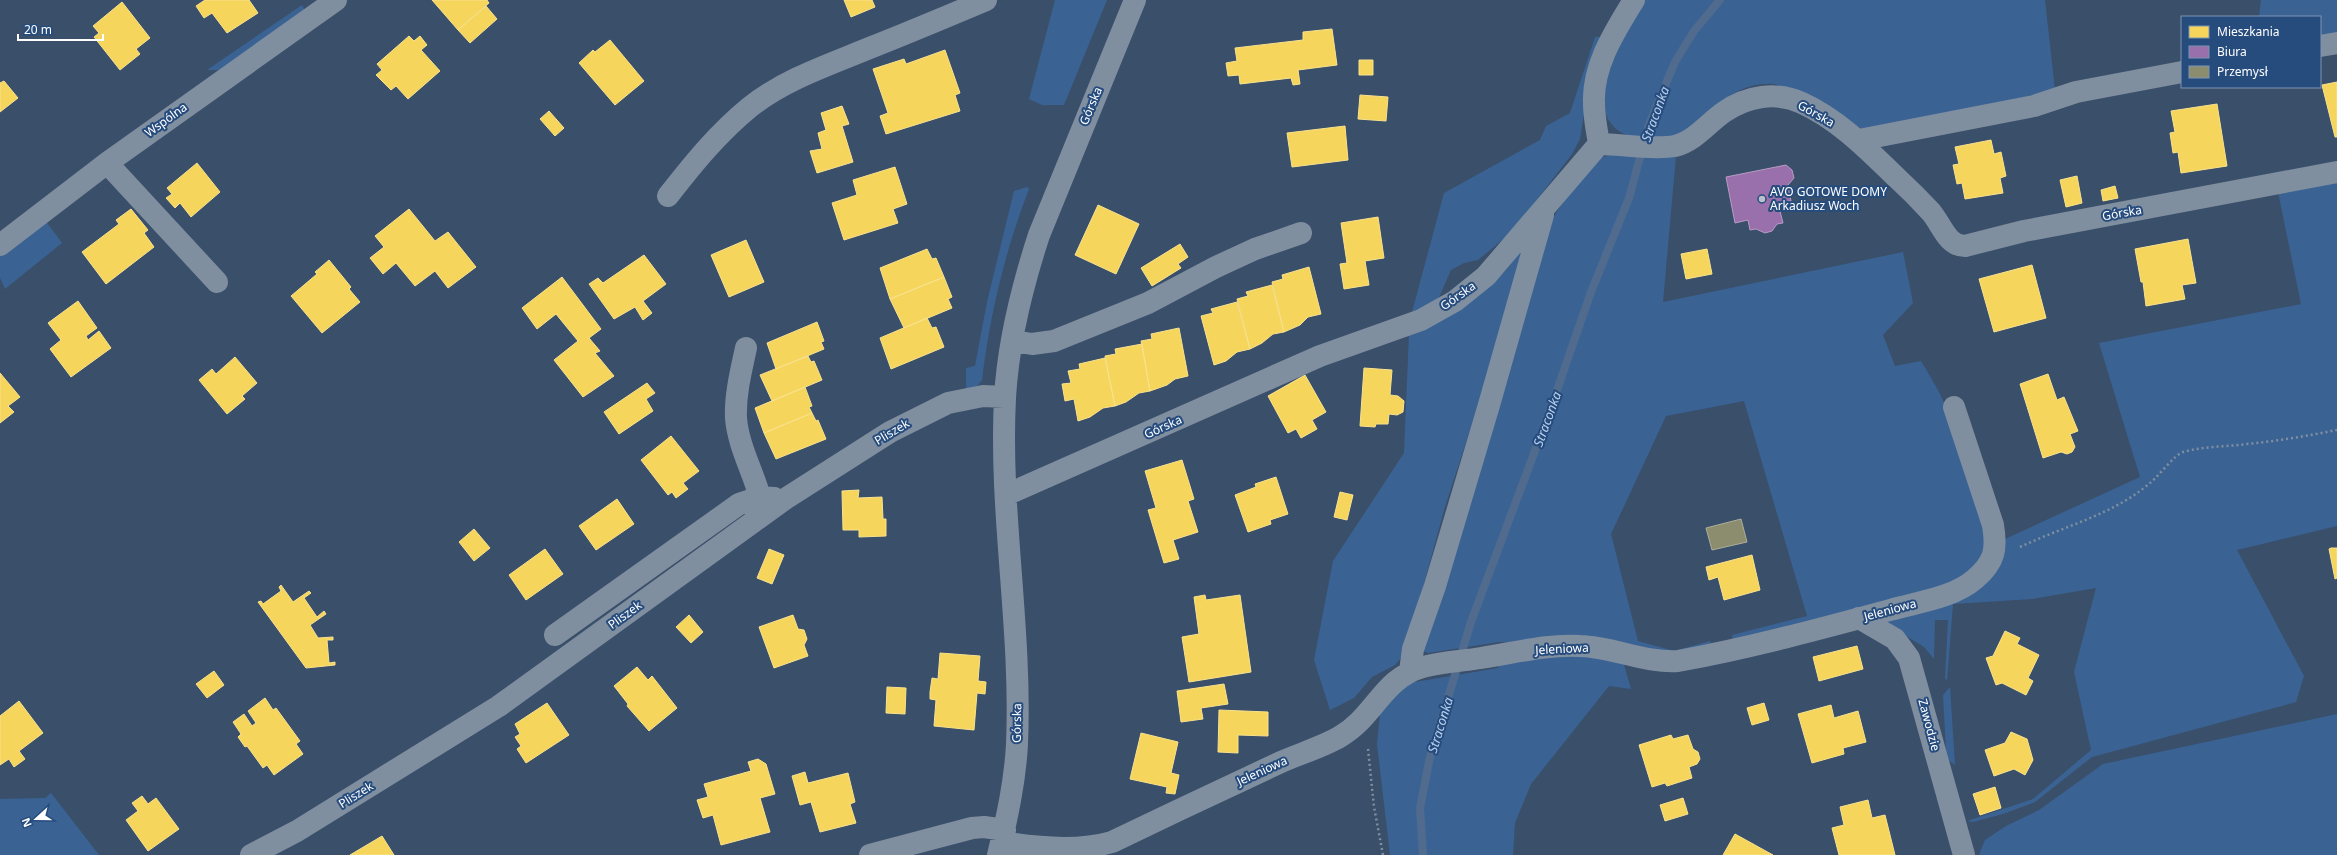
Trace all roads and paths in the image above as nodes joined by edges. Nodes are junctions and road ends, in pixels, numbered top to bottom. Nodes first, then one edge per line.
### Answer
1 (336, 0) edge
2 (986, 0) edge
3 (1135, 0) edge
4 (1634, 0) edge
5 (2337, 43) edge
6 (2321, 46) edge
7 (2181, 72) edge
8 (1859, 140) junction
9 (1599, 144) junction
10 (107, 163) junction
11 (2337, 172) edge
12 (668, 196) dead end
13 (1544, 208) junction
14 (1301, 233) dead end
15 (0, 245) edge
16 (217, 282) dead end
17 (1013, 341) junction
18 (746, 348) dead end
19 (1005, 397) junction
20 (1954, 407) dead end
21 (2337, 430) edge
22 (1006, 495) junction
23 (760, 498) junction
24 (785, 499) junction
25 (1992, 559) junction
26 (1859, 618) junction
27 (555, 635) dead end
28 (1416, 670) junction
29 (1368, 715) junction
30 (1002, 842) edge
31 (251, 855) edge
32 (870, 855) edge
33 (1383, 855) edge
34 (1964, 855) edge

1 - 10 street, Wspólna
2 - 12 street
3 - 17 street, Górska
4 - 9 street
5 - 6 street
7 - 8 street
8 - 9 street, Górska
8 - 11 street, Górska
9 - 13 street, Górska
10 - 15 street, Wspólna
10 - 16 street
13 - 22 street, Górska
13 - 28 street
14 - 17 street
17 - 19 street, Górska
18 - 23 street
19 - 22 street, Górska
19 - 24 street, Pliszek
20 - 25 street
21 - 25 path
22 - 30 street, Górska
23 - 24 street
23 - 27 street
24 - 31 street, Pliszek
25 - 26 street, Jeleniowa
26 - 28 street, Jeleniowa
26 - 34 street, Zawodzie
28 - 29 street, Jeleniowa
29 - 30 street, Jeleniowa
29 - 33 path
30 - 32 street

